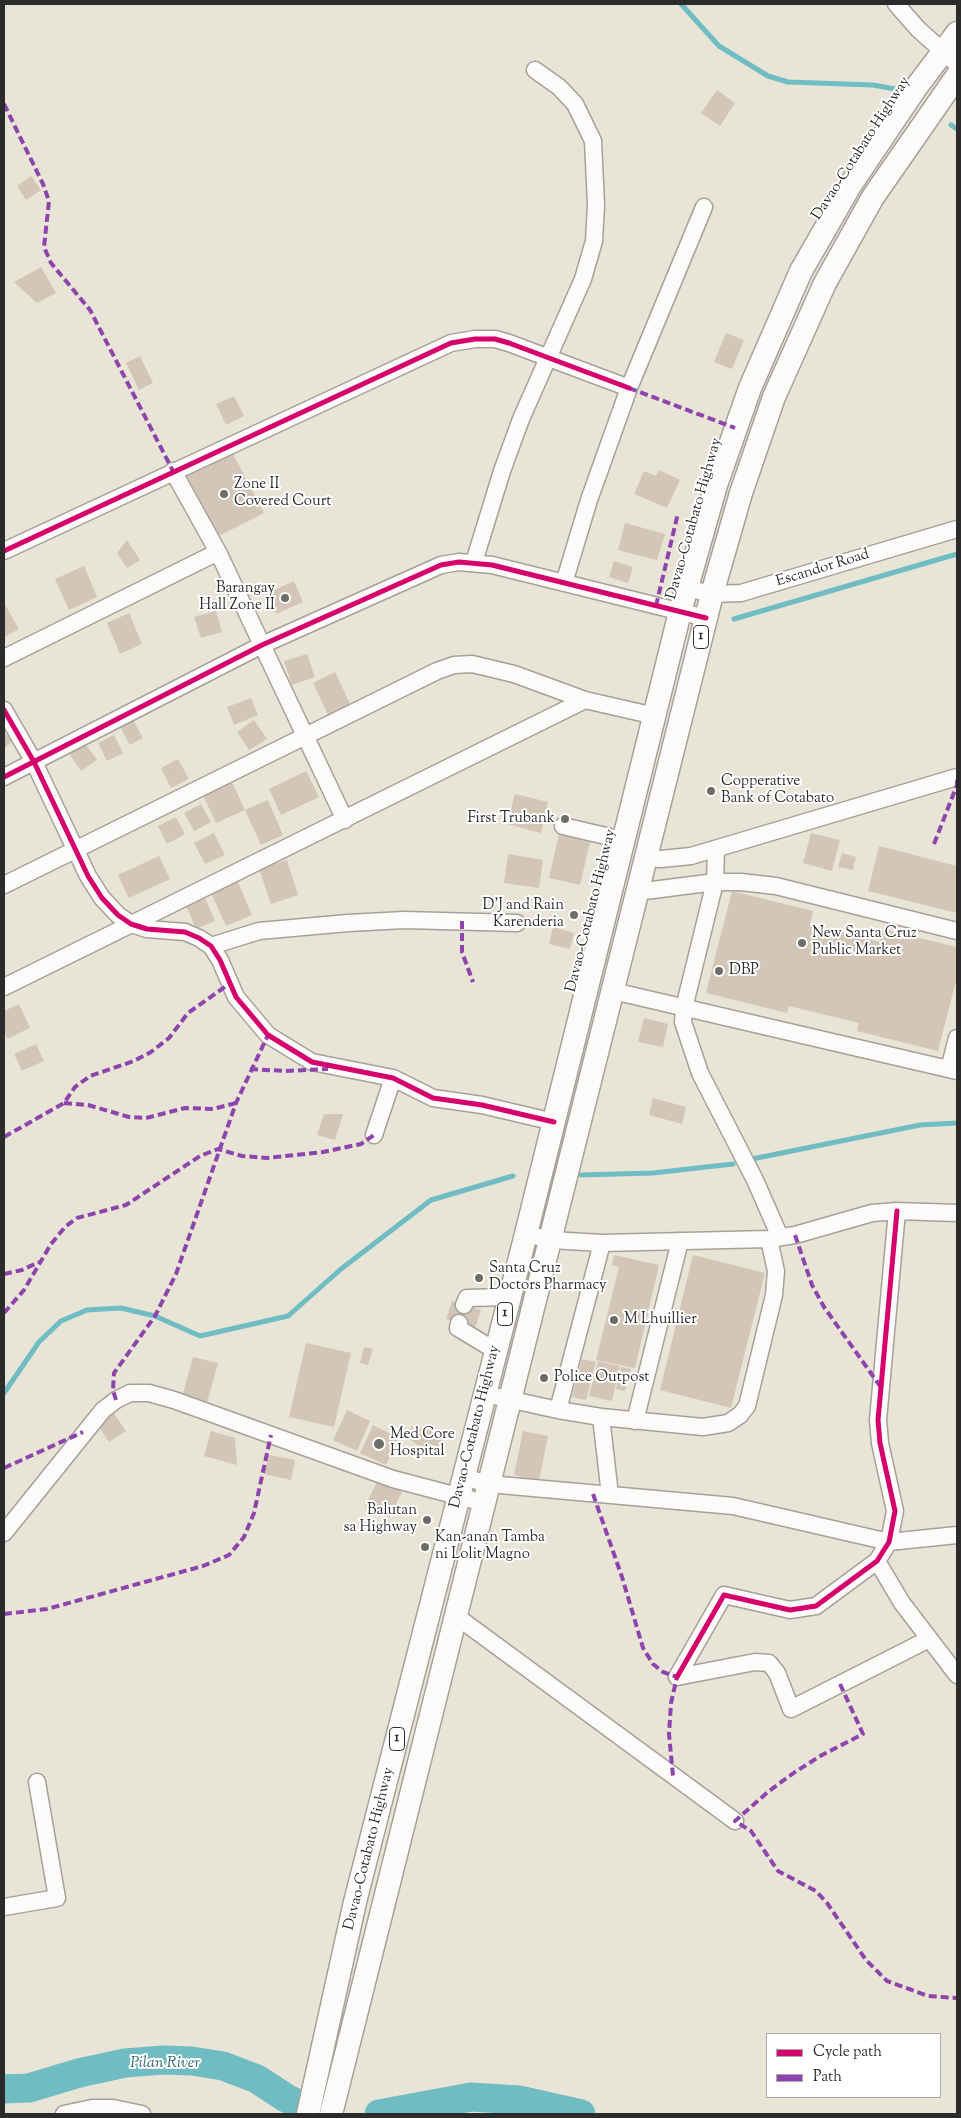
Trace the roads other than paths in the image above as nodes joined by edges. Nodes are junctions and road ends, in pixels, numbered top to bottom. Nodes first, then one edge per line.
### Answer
1 (896, 4) edge
2 (957, 33) edge
3 (950, 58) edge
4 (535, 70) dead end
5 (957, 76) edge
6 (704, 207) dead end
7 (548, 357) junction
8 (629, 388) junction
9 (173, 471) junction
10 (957, 529) edge
11 (4, 550) edge
12 (218, 552) junction
13 (474, 562) junction
14 (564, 583) junction
15 (686, 588) junction
16 (712, 594) junction
17 (680, 612) junction
18 (706, 618) junction
19 (262, 645) junction
20 (4, 658) edge
21 (585, 700) junction
22 (4, 710) edge
23 (655, 716) junction
24 (305, 737) junction
25 (34, 762) junction
26 (957, 776) edge
27 (4, 777) edge
28 (344, 820) junction
29 (563, 826) dead end
30 (623, 840) junction
31 (716, 849) junction
32 (76, 851) junction
33 (646, 858) junction
34 (715, 882) junction
35 (4, 885) edge
36 (611, 886) junction
37 (637, 892) junction
38 (517, 923) dead end
39 (131, 924) junction
40 (957, 930) edge
41 (211, 946) junction
42 (587, 985) junction
43 (4, 987) edge
44 (613, 991) junction
45 (684, 1008) junction
46 (957, 1038) edge
47 (953, 1070) edge
48 (393, 1078) junction
49 (554, 1122) junction
50 (374, 1135) dead end
51 (897, 1211) junction
52 (957, 1213) edge
53 (526, 1234) junction
54 (775, 1238) junction
55 (551, 1240) junction
56 (680, 1241) junction
57 (602, 1243) junction
58 (510, 1297) junction
59 (464, 1305) dead end
60 (459, 1323) dead end
61 (496, 1351) junction
62 (485, 1394) junction
63 (510, 1400) junction
64 (558, 1410) junction
65 (601, 1417) junction
66 (635, 1421) junction
67 (461, 1487) junction
68 (486, 1493) junction
69 (610, 1495) junction
70 (4, 1533) edge
71 (957, 1536) edge
72 (889, 1542) junction
73 (877, 1561) junction
74 (456, 1616) junction
75 (929, 1639) junction
76 (957, 1675) edge
77 (37, 1782) dead end
78 (735, 1821) dead end
79 (4, 1907) edge
80 (69, 2113) edge
81 (140, 2114) edge
82 (308, 2114) edge
83 (331, 2114) edge

1 - 3 street
2 - 3 highway, Davao-Cotabato Highway / 1
3 - 15 highway, Davao-Cotabato Highway / 1
4 - 7 street
5 - 16 highway, Davao-Cotabato Highway / 1
6 - 8 street
7 - 8 street
7 - 9 street
7 - 13 street
8 - 14 street
9 - 11 street
9 - 12 street
10 - 16 street, Escandor Road
12 - 19 street
12 - 20 street
13 - 14 street
13 - 19 street
14 - 17 street
15 - 16 street, Escandor Road
15 - 17 highway, Davao-Cotabato Highway / 1
16 - 18 highway, Davao-Cotabato Highway / 1
17 - 18 street
17 - 23 highway, Davao-Cotabato Highway / 1
18 - 33 highway, Davao-Cotabato Highway / 1
19 - 24 street
19 - 25 street
21 - 23 street
21 - 24 street
21 - 28 street
22 - 25 street
23 - 30 highway, Davao-Cotabato Highway / 1
24 - 28 street
24 - 32 street
25 - 27 street
25 - 32 street
26 - 31 street
28 - 39 street
29 - 30 street
30 - 36 highway, Davao-Cotabato Highway / 1
31 - 33 street
31 - 34 street
32 - 35 street
32 - 39 street
33 - 37 highway, Davao-Cotabato Highway / 1
34 - 37 street
34 - 40 street
34 - 45 street
36 - 37 highway
36 - 42 highway, Davao-Cotabato Highway / 1
37 - 44 highway, Davao-Cotabato Highway / 1
38 - 41 street
39 - 41 street
39 - 43 street
41 - 48 street
42 - 44 highway
42 - 49 highway, Davao-Cotabato Highway / 1
44 - 45 street
44 - 55 highway, Davao-Cotabato Highway / 1
45 - 47 street
45 - 54 street
46 - 47 street
48 - 49 street
48 - 50 street
49 - 53 highway, Davao-Cotabato Highway / 1
51 - 52 street
51 - 54 street
51 - 72 street
53 - 55 street
53 - 58 highway, Davao-Cotabato Highway / 1
54 - 56 street
54 - 66 street
55 - 57 street
55 - 63 highway, Davao-Cotabato Highway / 1
56 - 57 street
56 - 66 street
57 - 64 street
58 - 59 street
58 - 61 highway, Davao-Cotabato Highway / 1
60 - 61 street
61 - 62 highway, Davao-Cotabato Highway / 1
62 - 63 street
62 - 67 highway, Davao-Cotabato Highway / 1
63 - 64 street
63 - 68 highway, Davao-Cotabato Highway / 1
64 - 65 street
65 - 66 street
65 - 69 street
67 - 68 street
67 - 70 street
67 - 82 highway, Davao-Cotabato Highway / 1
68 - 69 street
68 - 74 highway, Davao-Cotabato Highway / 1
69 - 72 street
71 - 72 street
72 - 73 street
73 - 75 street
73 - 75 street
74 - 78 street
74 - 83 highway, Davao-Cotabato Highway / 1
75 - 76 street
77 - 79 street
80 - 81 street

